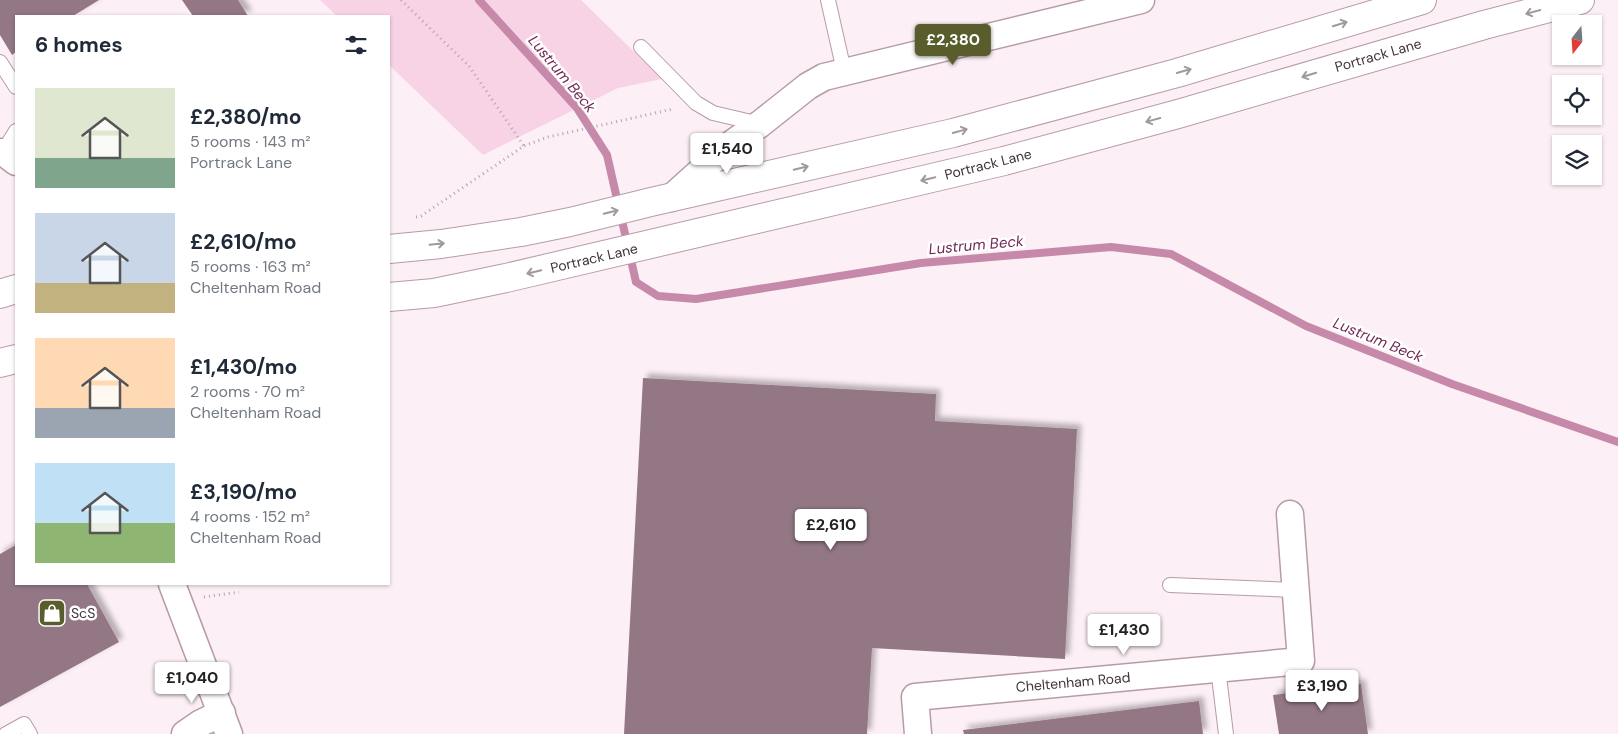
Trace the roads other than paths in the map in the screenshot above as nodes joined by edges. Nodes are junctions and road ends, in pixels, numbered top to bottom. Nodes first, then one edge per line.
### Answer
1 (828, 0) edge
2 (1141, 0) edge
3 (1422, 0) edge
4 (1580, 0) edge
5 (641, 47) dead end
6 (0, 62) edge
7 (844, 71) junction
8 (15, 85) edge
9 (760, 124) junction
10 (661, 200) junction
11 (390, 248) edge
12 (15, 289) edge
13 (0, 294) edge
14 (390, 297) edge
15 (15, 359) edge
16 (0, 363) edge
17 (1290, 514) dead end
18 (172, 585) edge
19 (1170, 585) dead end
20 (1295, 590) junction
21 (1218, 668) junction
22 (226, 724) edge
23 (6, 734) edge
24 (30, 734) edge
25 (185, 734) edge
26 (918, 734) edge
27 (1226, 734) edge

1 - 7 lane
2 - 7 street
10 -> 3 main road
4 -> 14 main road, Portrack Lane
5 - 9 lane
6 - 8 lane
7 - 9 street
9 - 10 street
11 -> 10 main road
12 - 13 main road
15 - 16 main road
17 - 20 street, Cheltenham Road
18 - 22 street
19 - 20 lane
20 - 21 street, Cheltenham Road
21 - 26 street, Cheltenham Road
21 - 27 lane
22 - 25 street
23 - 24 lane

